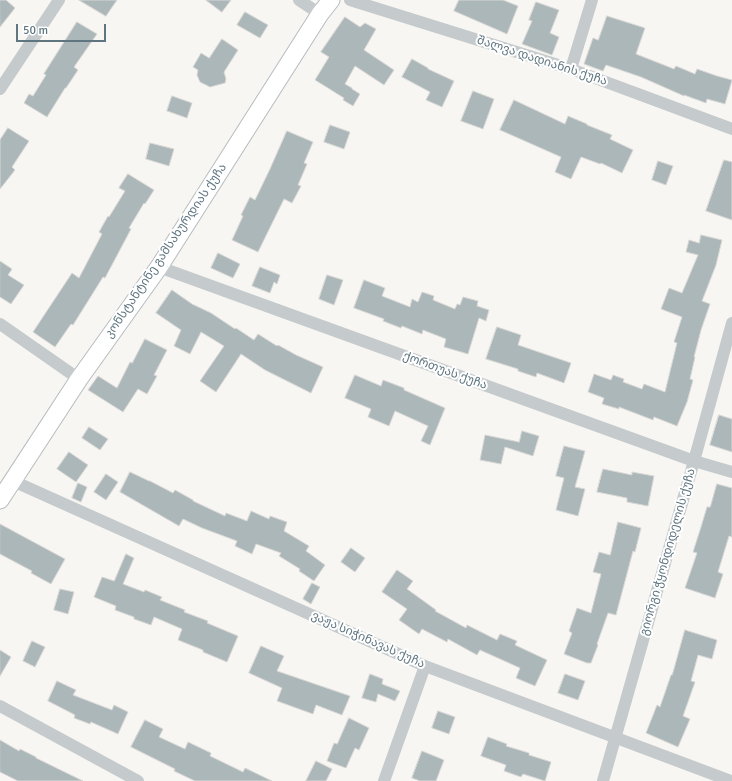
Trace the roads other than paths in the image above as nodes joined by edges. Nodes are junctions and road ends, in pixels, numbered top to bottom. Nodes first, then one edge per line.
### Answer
1 (60, 0) edge
2 (299, 0) edge
3 (331, 0) edge
4 (350, 0) edge
5 (592, 0) edge
6 (320, 14) junction
7 (570, 69) junction
8 (0, 89) edge
9 (732, 129) edge
10 (159, 267) junction
11 (732, 323) edge
12 (0, 324) edge
13 (79, 379) junction
14 (694, 461) junction
15 (732, 472) edge
16 (13, 481) junction
17 (0, 500) edge
18 (425, 666) junction
19 (0, 706) edge
20 (615, 738) junction
21 (138, 781) edge
22 (384, 781) edge
23 (603, 781) edge
24 (731, 781) edge

1 - 8 street
2 - 6 street
3 - 6 main road, კონსტანტინე გამსახურდიას ქუჩა
4 - 7 street, შალვა დადიანის ქუჩა
5 - 7 street
6 - 10 main road, კონსტანტინე გამსახურდიას ქუჩა
7 - 9 street, შალვა დადიანის ქუჩა
10 - 13 main road, კონსტანტინე გამსახურდიას ქუჩა
10 - 14 street, ქორთუას ქუჩა
11 - 14 street, გიორგი ჭყონდიდელის ქუჩა
12 - 13 street
13 - 16 main road, კონსტანტინე გამსახურდიას ქუჩა
14 - 15 street, ქორთუას ქუჩა
14 - 20 street, გიორგი ჭყონდიდელის ქუჩა
16 - 17 main road, კონსტანტინე გამსახურდიას ქუჩა
16 - 18 street, ვაჟა სიჭინავას ქუჩა
18 - 20 street, ვაჟა სიჭინავას ქუჩა
18 - 22 street
19 - 21 street
20 - 23 street, გიორგი ჭყონდიდელის ქუჩა
20 - 24 street, ვაჟა სიჭინავას ქუჩა

